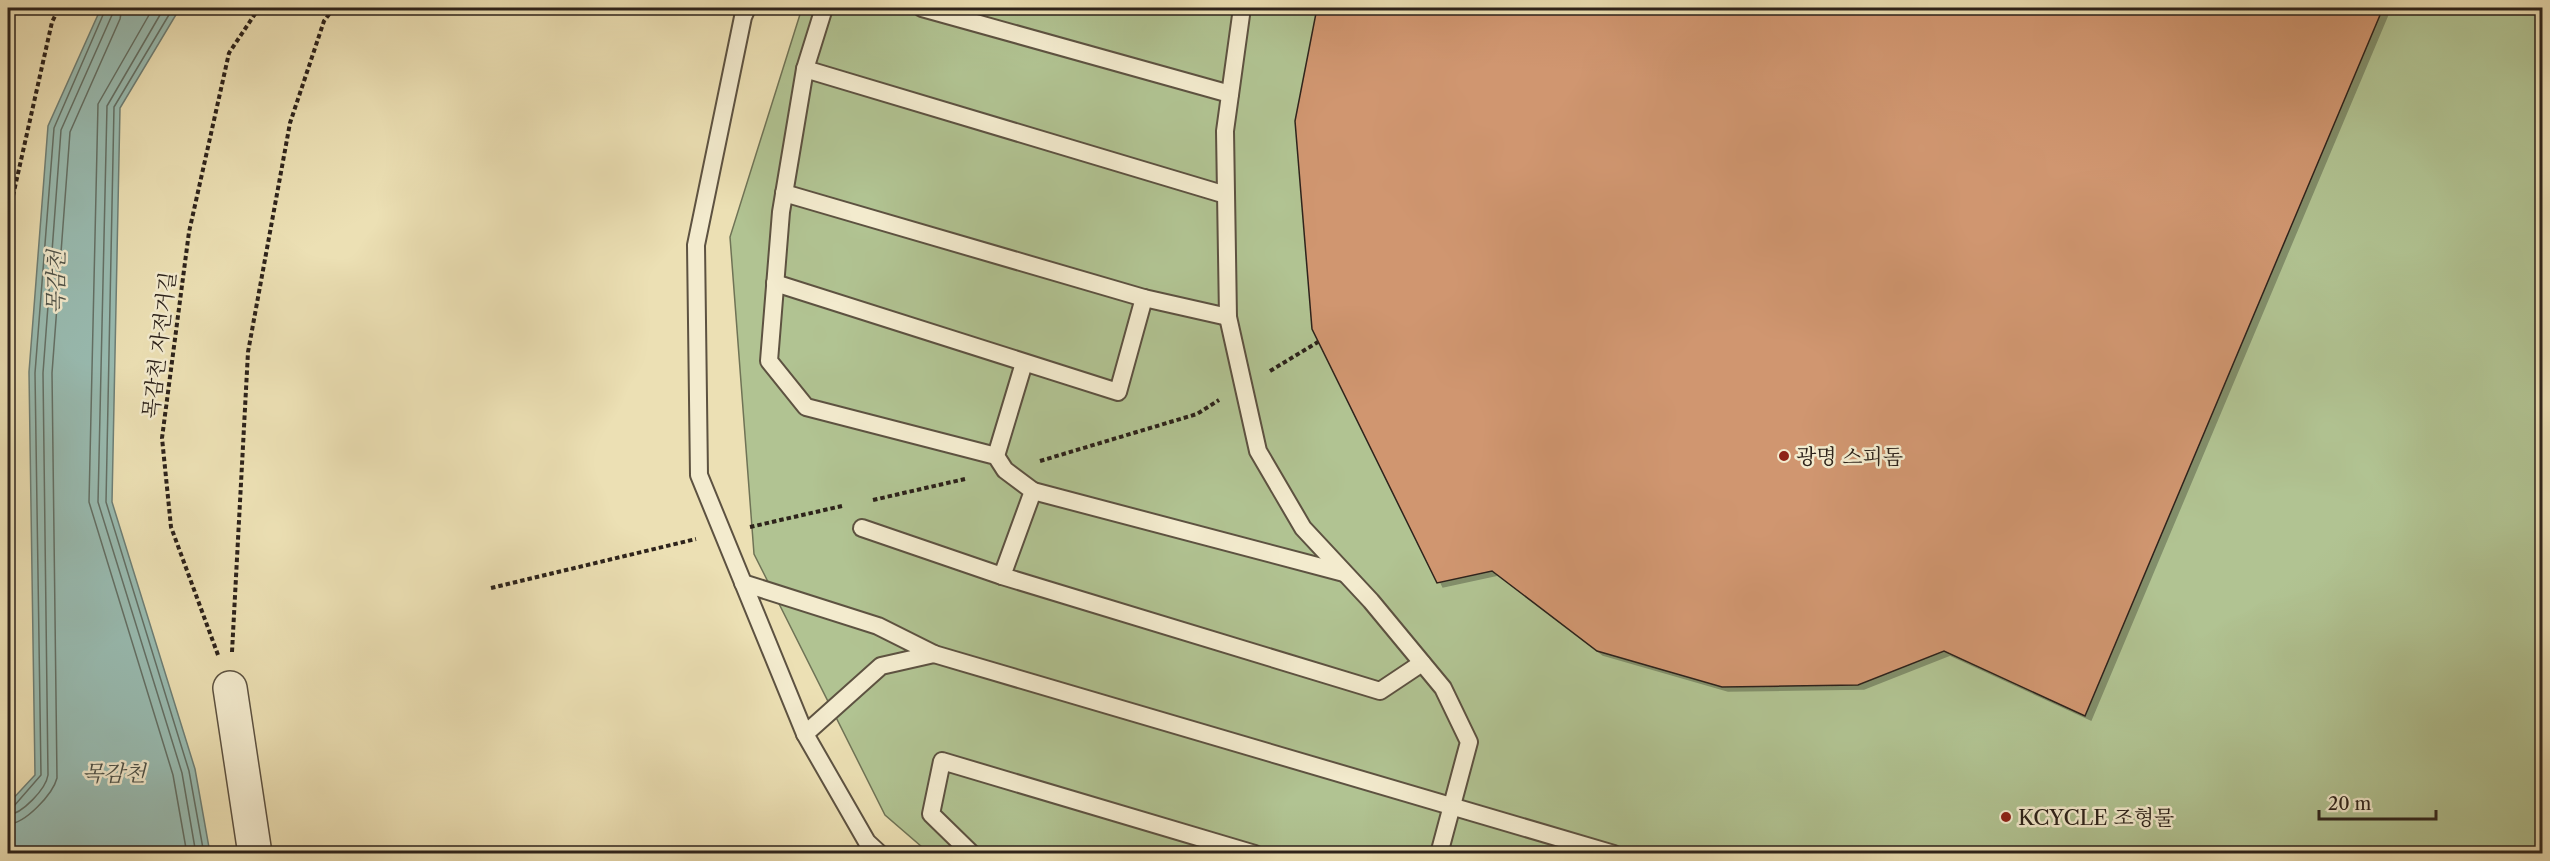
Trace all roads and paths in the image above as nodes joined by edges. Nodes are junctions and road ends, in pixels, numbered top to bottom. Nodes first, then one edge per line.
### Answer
1 (59, 8) edge
2 (259, 8) edge
3 (334, 8) edge
4 (747, 8) edge
5 (824, 8) edge
6 (922, 8) edge
7 (1242, 8) edge
8 (805, 69) junction
9 (1230, 94) junction
10 (784, 193) junction
11 (1226, 195) junction
12 (8, 218) edge
13 (775, 284) junction
14 (1144, 298) junction
15 (1228, 317) junction
16 (1318, 342) dead end
17 (1024, 363) junction
18 (1268, 372) dead end
19 (1227, 396) dead end
20 (1001, 463) junction
21 (1033, 492) junction
22 (870, 500) dead end
23 (847, 505) dead end
24 (862, 528) dead end
25 (723, 533) junction
26 (1345, 573) junction
27 (1002, 576) junction
28 (743, 584) junction
29 (491, 588) dead end
30 (934, 654) junction
31 (1422, 663) junction
32 (230, 688) junction
33 (805, 734) junction
34 (1453, 806) junction
35 (255, 854) edge
36 (880, 854) edge
37 (972, 854) edge
38 (1255, 854) edge
39 (1439, 854) edge
40 (1614, 854) edge

1 - 12 path
2 - 32 path, 목감천 자전거길
3 - 32 path
4 - 25 lane
5 - 8 lane
6 - 9 lane
7 - 9 lane
8 - 10 lane
8 - 11 lane
9 - 11 lane
10 - 13 lane
10 - 14 lane
11 - 15 lane
13 - 17 lane
13 - 20 lane
14 - 15 lane
14 - 17 lane
15 - 26 lane
16 - 18 path
17 - 20 lane
19 - 20 path
20 - 21 lane
20 - 22 path
21 - 26 lane
21 - 27 lane
23 - 25 path
24 - 27 lane
25 - 28 lane
25 - 29 path
26 - 31 lane
27 - 31 lane
28 - 30 lane
28 - 33 lane
30 - 33 lane
30 - 34 lane
31 - 34 lane
32 - 35 street
33 - 36 lane
34 - 39 lane
34 - 40 lane
37 - 38 lane

